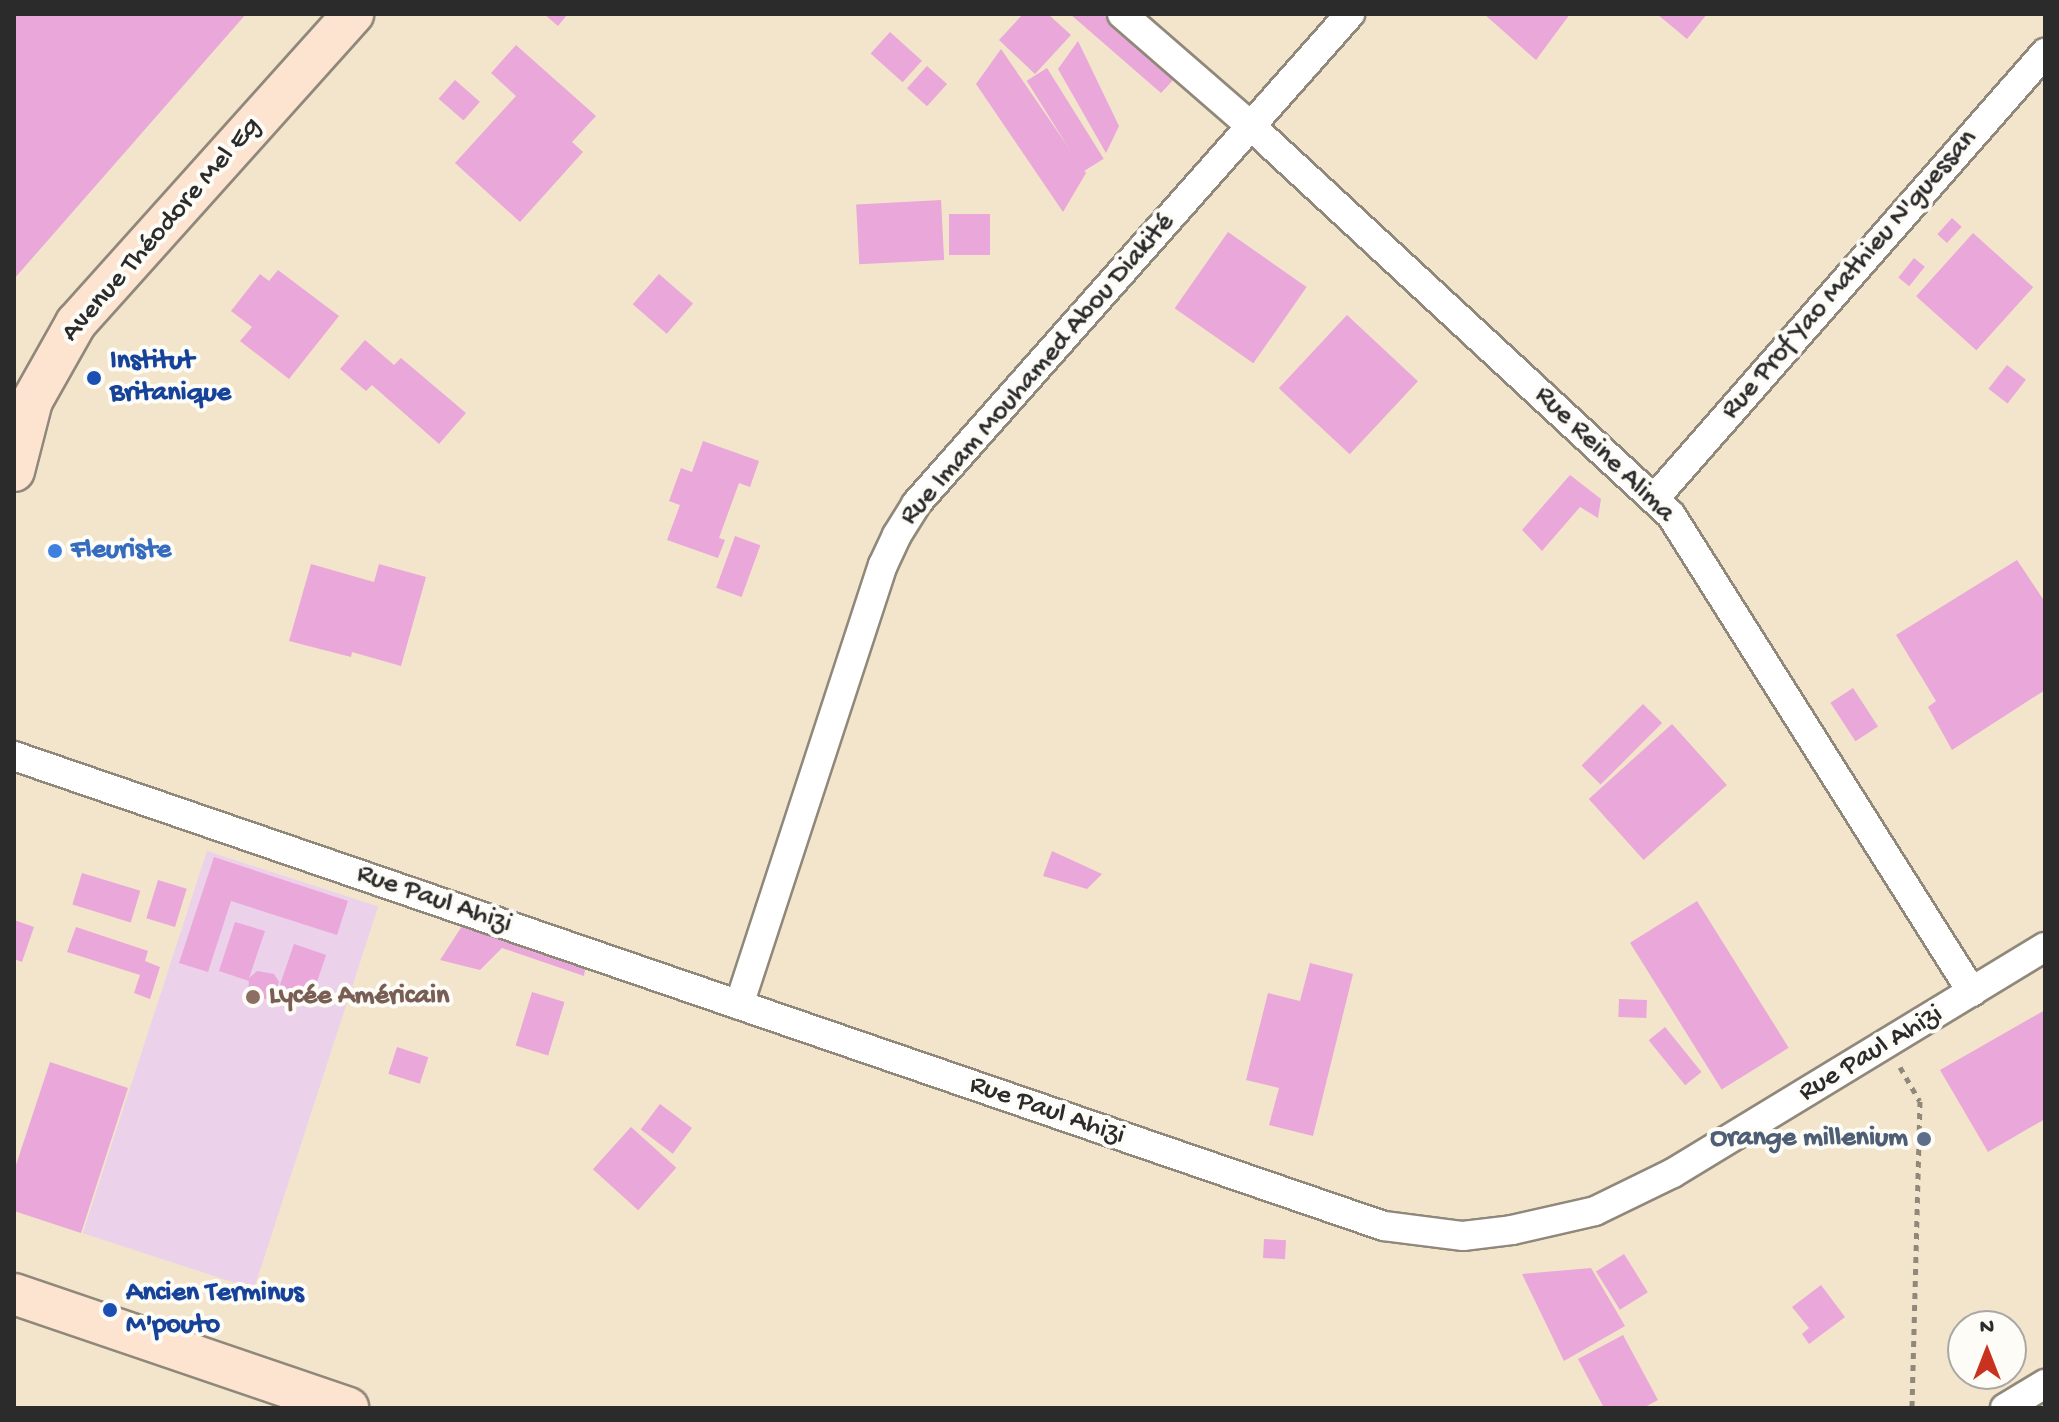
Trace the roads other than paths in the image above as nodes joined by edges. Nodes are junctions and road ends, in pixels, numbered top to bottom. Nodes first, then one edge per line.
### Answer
1 (353, 14) edge
2 (1122, 14) edge
3 (1350, 14) edge
4 (2045, 53) edge
5 (1251, 126) junction
6 (23, 393) edge
7 (14, 471) edge
8 (1655, 498) junction
9 (14, 756) edge
10 (2045, 947) edge
11 (1972, 992) junction
12 (739, 1005) junction
13 (14, 1294) edge
14 (2045, 1384) edge
15 (348, 1408) edge
16 (2005, 1408) edge

1 - 6 main road, Avenue Théodore Mel Eg
2 - 5 street, Rue Reine Alima
3 - 5 street, Rue Imam Mouhamed Abou Diakité
4 - 8 street, Rue Prof Yao Mathieu N'guessan
5 - 8 street, Rue Reine Alima
5 - 12 street, Rue Imam Mouhamed Abou Diakité
6 - 7 main road, Avenue Théodore Mel Eg
8 - 11 street, Rue Reine Alima
9 - 12 street, Rue Paul Ahizi
10 - 11 street, Rue Paul Ahizi
11 - 12 street, Rue Paul Ahizi
13 - 15 main road
14 - 16 street

